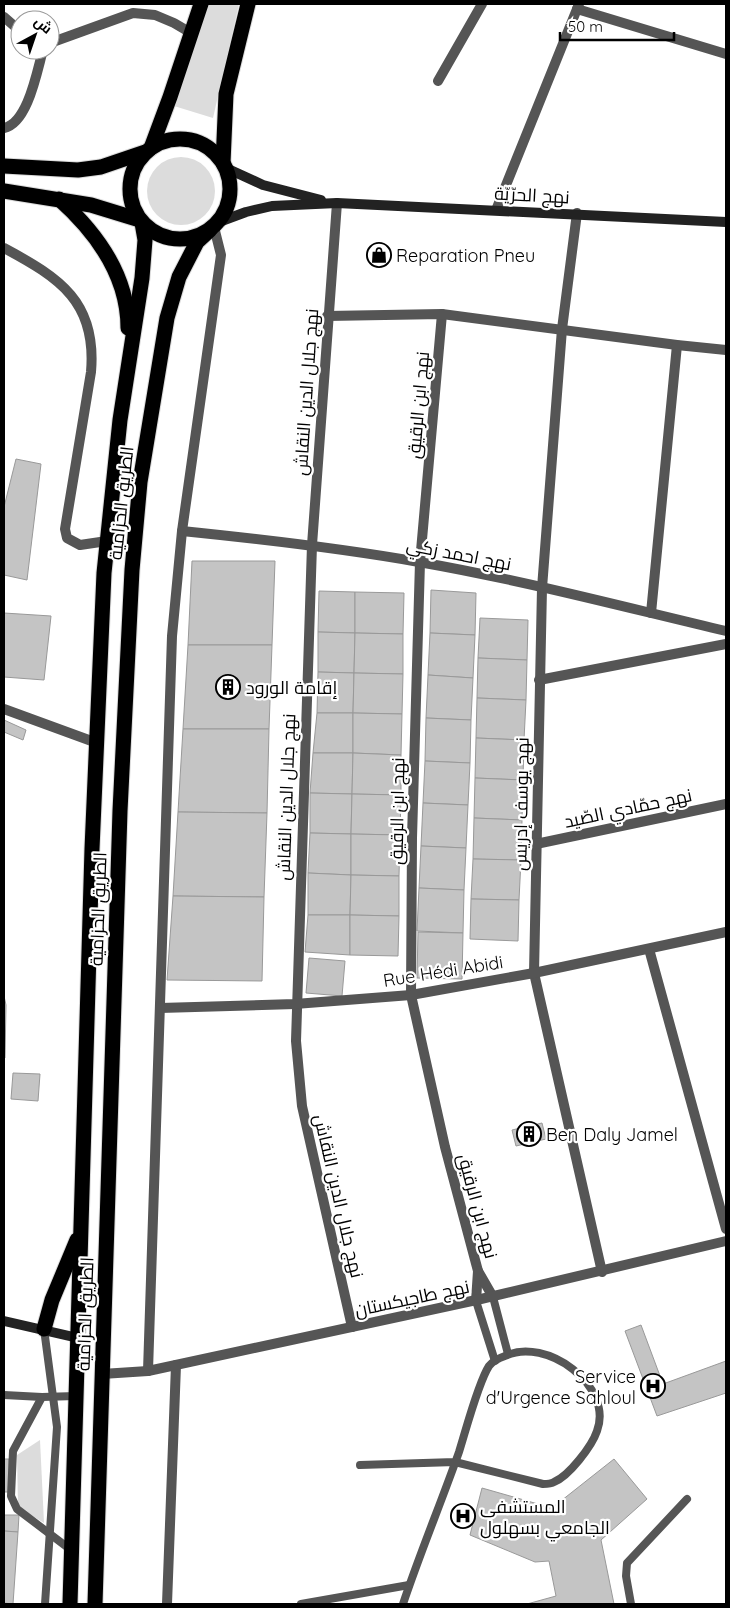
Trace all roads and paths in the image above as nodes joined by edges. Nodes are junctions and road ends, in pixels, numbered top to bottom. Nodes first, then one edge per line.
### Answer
1 (200, 4) edge
2 (248, 4) edge
3 (482, 4) edge
4 (578, 6) edge
5 (191, 33) junction
6 (60, 39) edge
7 (726, 54) edge
8 (40, 60) edge
9 (438, 81) dead end
10 (4, 128) edge
11 (148, 150) junction
12 (4, 166) edge
13 (225, 166) junction
14 (4, 191) edge
15 (59, 199) junction
16 (337, 203) junction
17 (496, 210) junction
18 (577, 214) junction
19 (141, 221) junction
20 (726, 222) edge
21 (215, 226) junction
22 (4, 248) edge
23 (442, 314) junction
24 (327, 316) junction
25 (562, 329) junction
26 (677, 345) junction
27 (726, 350) edge
28 (127, 371) junction
29 (182, 531) junction
30 (107, 541) junction
31 (312, 545) junction
32 (420, 562) junction
33 (542, 588) junction
34 (650, 613) junction
35 (726, 631) edge
36 (726, 644) edge
37 (539, 680) junction
38 (4, 709) edge
39 (97, 743) junction
40 (726, 804) edge
41 (536, 844) junction
42 (726, 932) edge
43 (649, 949) junction
44 (534, 973) junction
45 (411, 995) junction
46 (295, 1004) junction
47 (160, 1008) junction
48 (82, 1225) junction
49 (726, 1229) edge
50 (726, 1241) edge
51 (478, 1270) junction
52 (602, 1272) junction
53 (493, 1296) junction
54 (476, 1300) junction
55 (4, 1321) edge
56 (352, 1327) junction
57 (44, 1329) junction
58 (78, 1338) junction
59 (508, 1354) junction
60 (494, 1360) junction
61 (176, 1365) junction
62 (148, 1371) junction
63 (102, 1374) junction
64 (4, 1395) edge
65 (76, 1396) junction
66 (42, 1397) junction
67 (54, 1397) junction
68 (455, 1462) junction
69 (360, 1465) dead end
70 (687, 1499) dead end
71 (51, 1535) junction
72 (74, 1552) junction
73 (409, 1585) junction
74 (354, 1595) junction
75 (45, 1604) edge
76 (70, 1604) edge
77 (95, 1604) edge
78 (167, 1604) edge
79 (301, 1604) edge
80 (356, 1604) edge
81 (403, 1604) edge
82 (632, 1604) edge

1 - 5 highway, الطريق الحزامية
2 - 13 highway, الطريق الحزامية
3 - 9 street
4 - 7 street
4 - 17 street
5 - 6 street
5 - 11 highway, الطريق الحزامية
8 - 10 street
11 - 12 highway
11 - 13 highway
11 - 19 highway, الطريق الحزامية
13 - 16 main road
13 - 21 highway, الطريق الحزامية
14 - 15 highway
15 - 19 highway
15 - 28 highway
16 - 17 main road, نهج الحرّيّة
16 - 21 main road
16 - 24 street, نهج جلال الدين النقاش
17 - 18 main road, نهج الحرّيّة
18 - 20 main road, نهج الحرّيّة
18 - 25 street, نهج يوسف إدريس
19 - 21 highway
19 - 28 highway, الطريق الحزامية
21 - 29 street
21 - 63 highway, الطريق الحزامية
22 - 30 street
23 - 24 street
23 - 25 street
23 - 32 street, نهج ابن الرقيق
24 - 31 street, نهج جلال الدين النقاش
25 - 26 street
25 - 33 street, نهج يوسف إدريس
26 - 27 street
26 - 34 street
28 - 30 highway, الطريق الحزامية
29 - 31 street, نهج احمد زكي
29 - 47 street
30 - 39 highway, الطريق الحزامية
31 - 32 street, نهج احمد زكي
31 - 46 street, نهج جلال الدين النقاش
32 - 33 street, نهج احمد زكي
32 - 45 street, نهج ابن الرقيق
33 - 34 street, نهج احمد زكي
33 - 37 street, نهج يوسف إدريس
34 - 35 street, نهج احمد زكي
36 - 37 street
37 - 41 street, نهج يوسف إدريس
38 - 39 street
39 - 48 highway, الطريق الحزامية
40 - 41 street, نهج حمّادي الصّيد
41 - 44 street, نهج يوسف إدريس
42 - 43 street, Rue Hédi Abidi
43 - 44 street, Rue Hédi Abidi
43 - 49 street
44 - 45 street, Rue Hédi Abidi
44 - 52 street, نهج يوسف إدريس
45 - 46 street, Rue Hédi Abidi
45 - 51 street, نهج ابن الرقيق
46 - 47 street, Rue Hédi Abidi
46 - 56 street, نهج جلال الدين النقاش
47 - 62 street
48 - 57 highway
48 - 58 highway, الطريق الحزامية
50 - 52 street, نهج طاجيكستان
51 - 53 street
51 - 54 street, نهج ابن الرقيق
52 - 53 street, نهج طاجيكستان
53 - 54 street, نهج طاجيكستان
53 - 59 lane
54 - 56 street, نهج طاجيكستان
54 - 60 lane
55 - 57 main road
56 - 61 street, نهج طاجيكستان
57 - 58 main road
57 - 67 lane
58 - 65 highway, الطريق الحزامية
59 - 60 lane
59 - 68 lane
60 - 68 lane
61 - 62 street, نهج طاجيكستان
61 - 78 street
62 - 63 street, نهج طاجيكستان
63 - 77 highway, الطريق الحزامية
64 - 66 lane
65 - 67 lane
65 - 72 highway, الطريق الحزامية
66 - 67 lane
66 - 71 lane
67 - 71 lane
68 - 69 lane
68 - 73 lane
70 - 82 lane
71 - 72 lane
71 - 75 lane
72 - 76 highway, الطريق الحزامية
73 - 74 lane
73 - 81 lane
74 - 79 lane
74 - 80 lane

